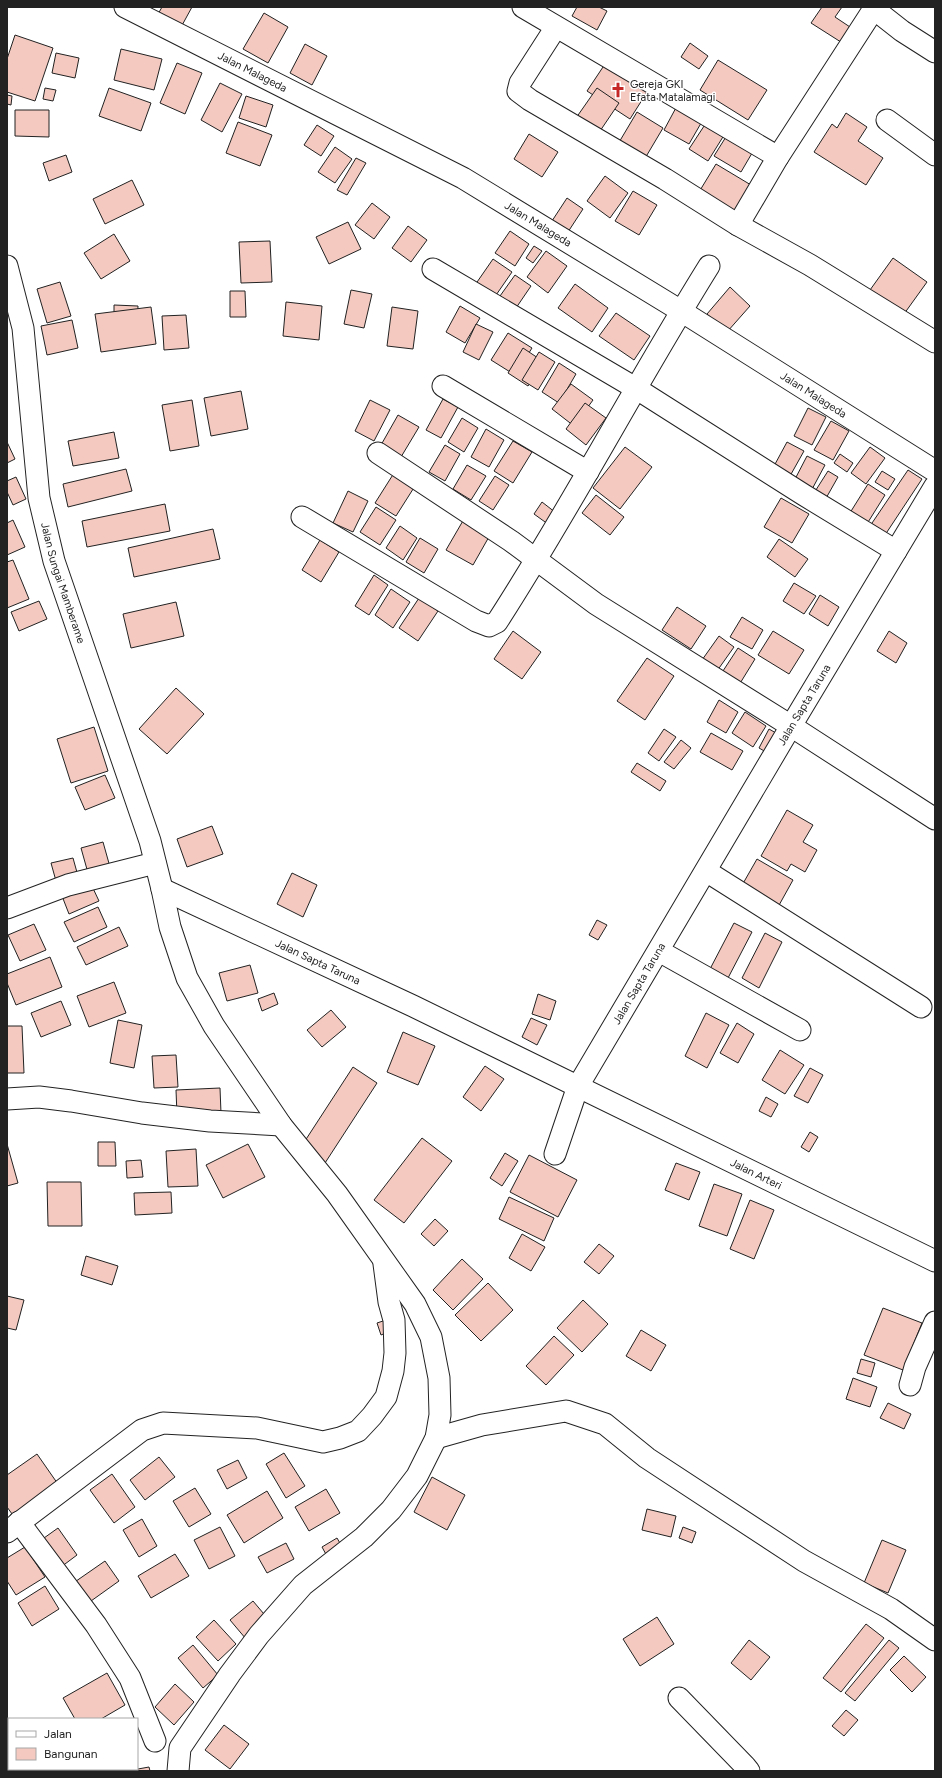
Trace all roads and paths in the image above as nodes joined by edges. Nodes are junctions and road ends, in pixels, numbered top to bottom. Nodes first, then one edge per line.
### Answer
1 (125, 7) edge
2 (523, 7) edge
3 (874, 8) edge
4 (556, 28) junction
5 (935, 52) edge
6 (887, 120) dead end
7 (935, 155) edge
8 (778, 157) junction
9 (738, 225) junction
10 (7, 266) edge
11 (709, 266) dead end
12 (433, 269) dead end
13 (681, 311) junction
14 (15, 328) edge
15 (935, 342) edge
16 (443, 386) dead end
17 (637, 389) junction
18 (378, 453) dead end
19 (935, 471) edge
20 (588, 472) junction
21 (935, 486) edge
22 (302, 517) dead end
23 (896, 550) junction
24 (536, 562) junction
25 (791, 726) junction
26 (935, 820) edge
27 (155, 863) junction
28 (706, 871) junction
29 (162, 889) junction
30 (7, 908) edge
31 (659, 951) junction
32 (921, 1007) dead end
33 (800, 1030) dead end
34 (578, 1086) junction
35 (7, 1099) edge
36 (281, 1126) junction
37 (555, 1154) dead end
38 (383, 1259) junction
39 (935, 1261) edge
40 (935, 1322) edge
41 (910, 1385) dead end
42 (436, 1438) junction
43 (13, 1527) edge
44 (935, 1640) edge
45 (679, 1698) dead end
46 (146, 1739) edge
47 (180, 1748) junction
48 (178, 1771) edge
49 (749, 1771) edge

1 - 13 street, Jalan Malageda
2 - 4 street
3 - 5 street
3 - 8 street
4 - 8 street
4 - 9 street
6 - 7 street
8 - 9 street
9 - 15 street
10 - 14 street, Jalan Sungai Mamberame
11 - 13 street
12 - 17 street
13 - 17 street
13 - 19 street, Jalan Malageda
14 - 27 street, Jalan Sungai Mamberame
16 - 20 street
17 - 20 street
17 - 23 street
18 - 24 street
20 - 24 street
21 - 23 street, Jalan Sapta Taruna
22 - 24 street
23 - 25 street, Jalan Sapta Taruna
24 - 25 street
25 - 26 street
25 - 28 street, Jalan Sapta Taruna
27 - 29 street, Jalan Sungai Mamberame
27 - 30 street
28 - 31 street, Jalan Sapta Taruna
28 - 32 street
29 - 34 street, Jalan Sapta Taruna
29 - 36 street, Jalan Sungai Mamberame
31 - 33 street
31 - 34 street, Jalan Sapta Taruna
34 - 37 street
34 - 39 street, Jalan Arteri
35 - 36 street
36 - 38 street, Jalan Sungai Mamberame
38 - 42 street, Jalan Sungai Mamberame
38 - 43 street
40 - 41 street
42 - 44 street
42 - 47 street, Jalan Sungai Mamberame
43 - 46 street
45 - 49 street
46 - 47 street
47 - 48 street

